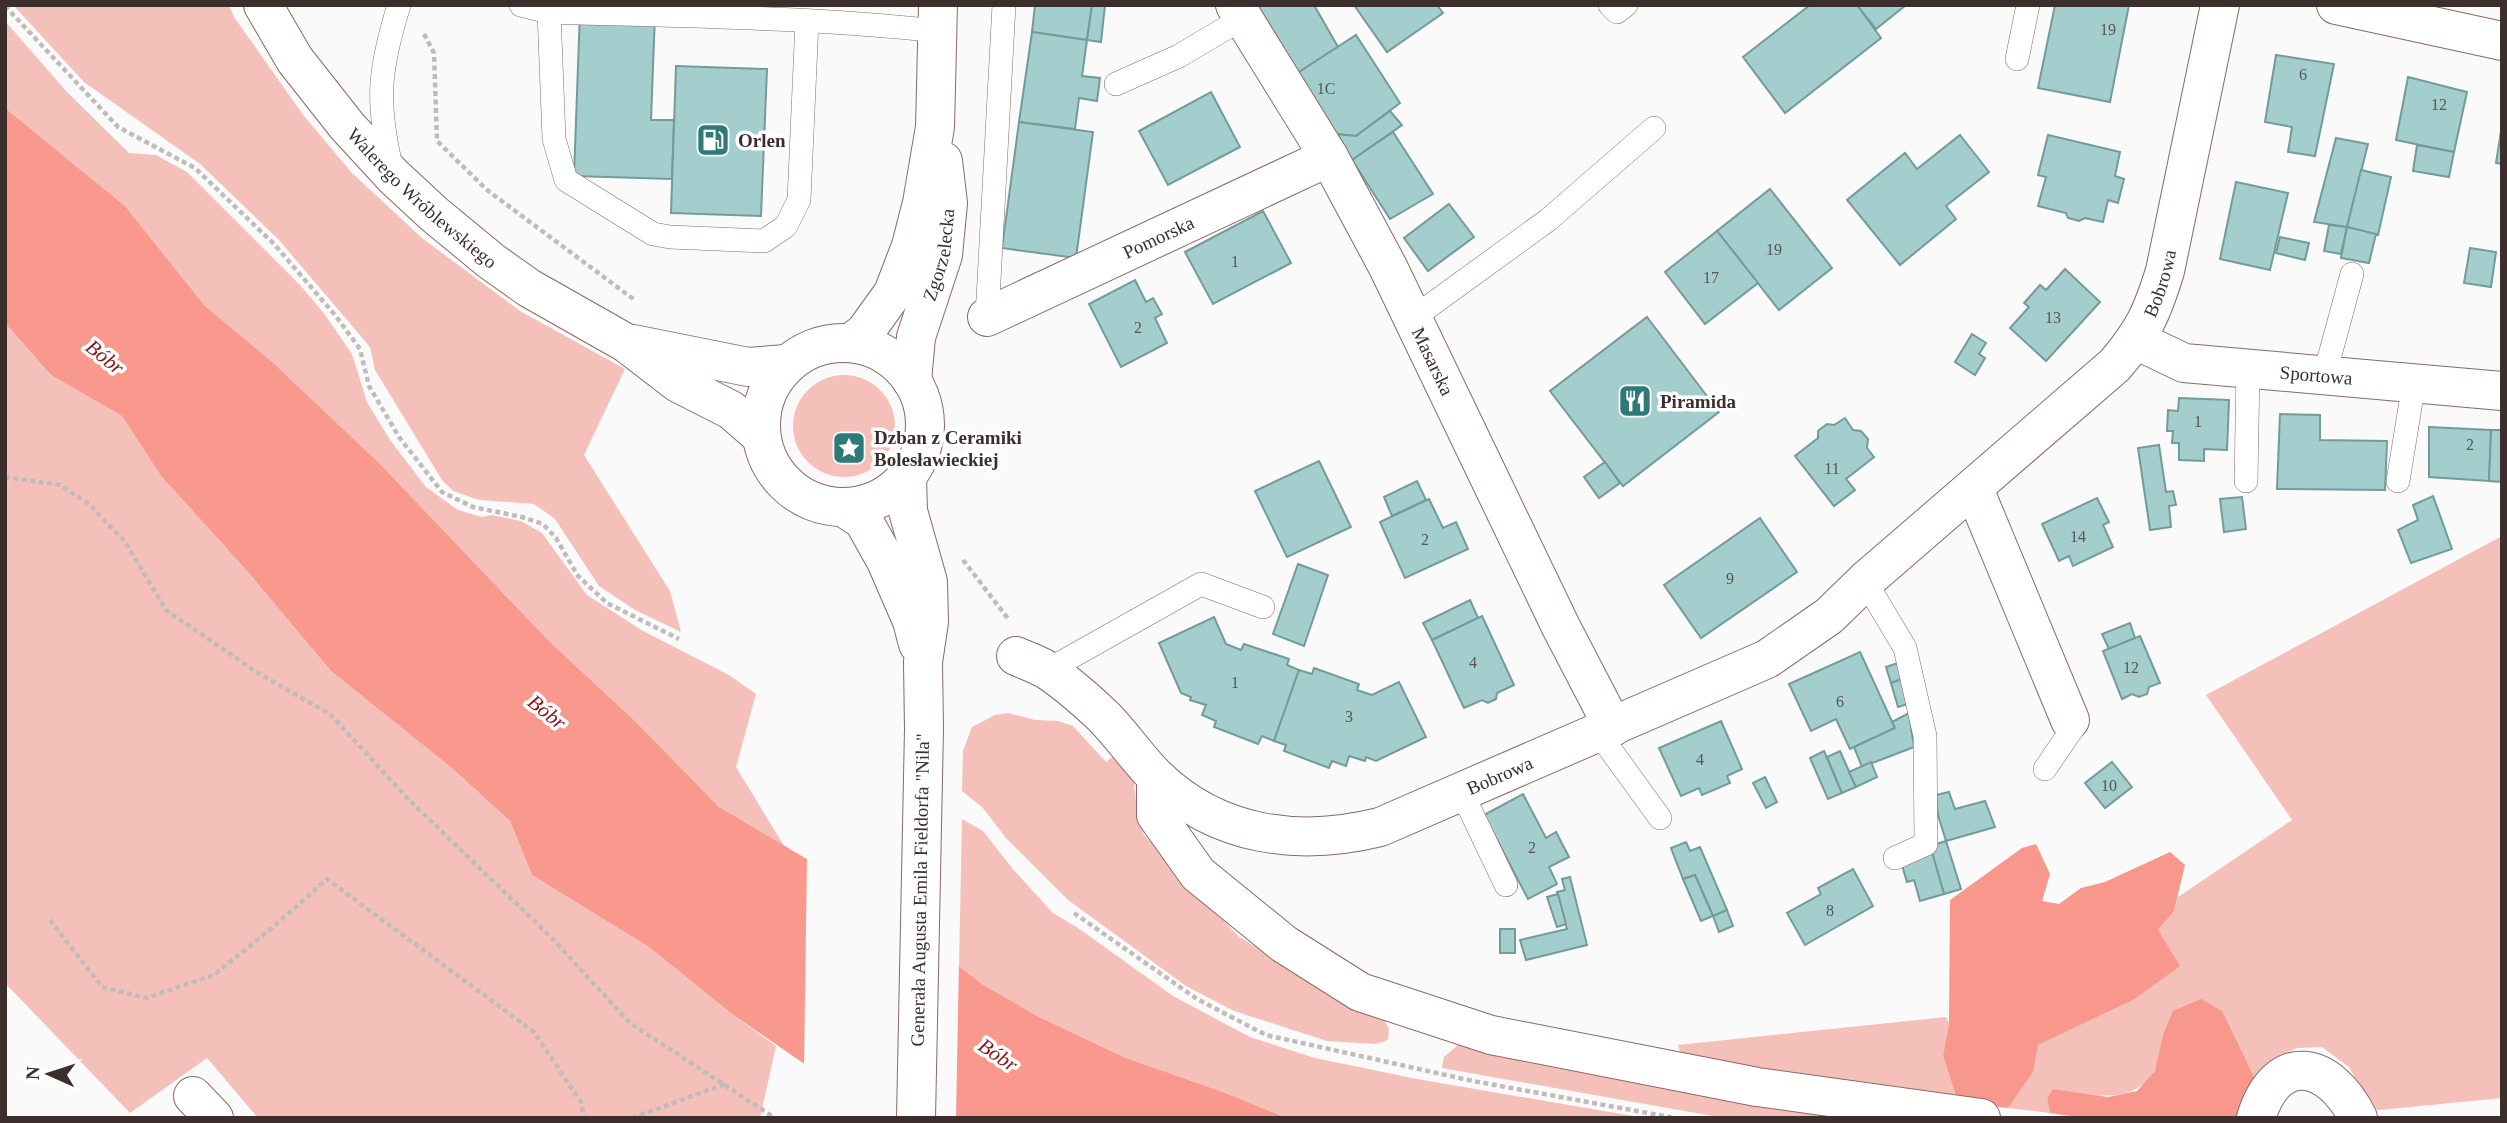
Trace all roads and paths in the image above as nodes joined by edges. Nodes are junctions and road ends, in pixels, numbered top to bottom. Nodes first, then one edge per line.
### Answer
1 (263, 5) edge
2 (399, 5) edge
3 (521, 5) edge
4 (1004, 5) edge
5 (1610, 5) edge
6 (1626, 5) edge
7 (2028, 5) edge
8 (2220, 5) edge
9 (2336, 5) edge
10 (5, 6) edge
11 (549, 12) junction
12 (1239, 12) edge
13 (937, 18) edge
14 (807, 20) junction
15 (422, 30) dead end
16 (2502, 41) edge
17 (2017, 59) dead end
18 (1116, 84) dead end
19 (934, 127) junction
20 (1654, 128) dead end
21 (1329, 158) junction
22 (393, 176) junction
23 (2352, 274) dead end
24 (645, 306) dead end
25 (987, 317) joint
26 (1413, 318) junction
27 (2136, 340) junction
28 (852, 342) junction
29 (626, 343) junction
30 (786, 364) junction
31 (2248, 370) junction
32 (2324, 377) junction
33 (912, 381) junction
34 (2414, 383) junction
35 (2502, 391) edge
36 (761, 436) junction
37 (5, 477) edge
38 (907, 477) junction
39 (2246, 481) dead end
40 (2398, 481) dead end
41 (1973, 489) junction
42 (843, 508) junction
43 (963, 560) dead end
44 (1865, 582) junction
45 (1263, 607) dead end
46 (679, 639) dead end
47 (923, 662) junction
48 (1032, 663) junction
49 (2070, 720) joint
50 (1606, 730) junction
51 (2045, 769) dead end
52 (1156, 778) junction
53 (1462, 793) junction
54 (1660, 818) dead end
55 (1895, 858) dead end
56 (1506, 886) dead end
57 (1074, 914) dead end
58 (50, 920) dead end
59 (725, 1084) junction
60 (584, 1118) edge
61 (632, 1118) edge
62 (775, 1118) edge
63 (916, 1118) edge
64 (1675, 1118) edge
65 (1980, 1118) edge
66 (2256, 1118) edge
67 (2358, 1118) edge

1 - 22 street, Walerego Wróblewskiego
2 - 22 lane
3 - 11 lane
4 - 25 lane
5 - 6 lane
7 - 17 lane
8 - 27 street, Bobrowa
9 - 16 street
10 - 46 path
11 - 14 lane
11 - 14 lane
12 - 18 lane
12 - 21 street, Masarska
13 - 14 lane
13 - 19 street, Zgorzelecka
15 - 24 path
19 - 28 street, Zgorzelecka
19 - 33 street, Zgorzelecka
20 - 26 lane
21 - 25 street, Pomorska
21 - 26 street, Masarska
22 - 29 street, Walerego Wróblewskiego
23 - 32 lane
26 - 50 street, Masarska
27 - 31 street, Sportowa
27 - 41 street, Bobrowa
28 - 30 street
28 - 33 street
29 - 30 street, Walerego Wróblewskiego
29 - 36 street, Walerego Wróblewskiego
30 - 36 street
31 - 32 street, Sportowa
31 - 39 lane
32 - 34 street, Sportowa
33 - 38 street
34 - 35 street, Sportowa
34 - 40 lane
36 - 42 street
37 - 59 path
38 - 42 street
38 - 47 street, Generała Augusta Emila Fieldorfa "Nila"
41 - 44 street, Bobrowa
41 - 49 street
42 - 47 street, Generała Augusta Emila Fieldorfa "Nila"
43 - 48 path
44 - 50 street, Bobrowa
44 - 55 lane
45 - 48 lane
47 - 63 street, Generała Augusta Emila Fieldorfa "Nila"
48 - 52 street, Bobrowa
49 - 51 lane
50 - 53 street, Bobrowa
50 - 54 lane
52 - 53 street, Bobrowa
52 - 65 street
53 - 56 lane
57 - 64 path
58 - 60 path
59 - 61 path
59 - 62 path
66 - 67 street

